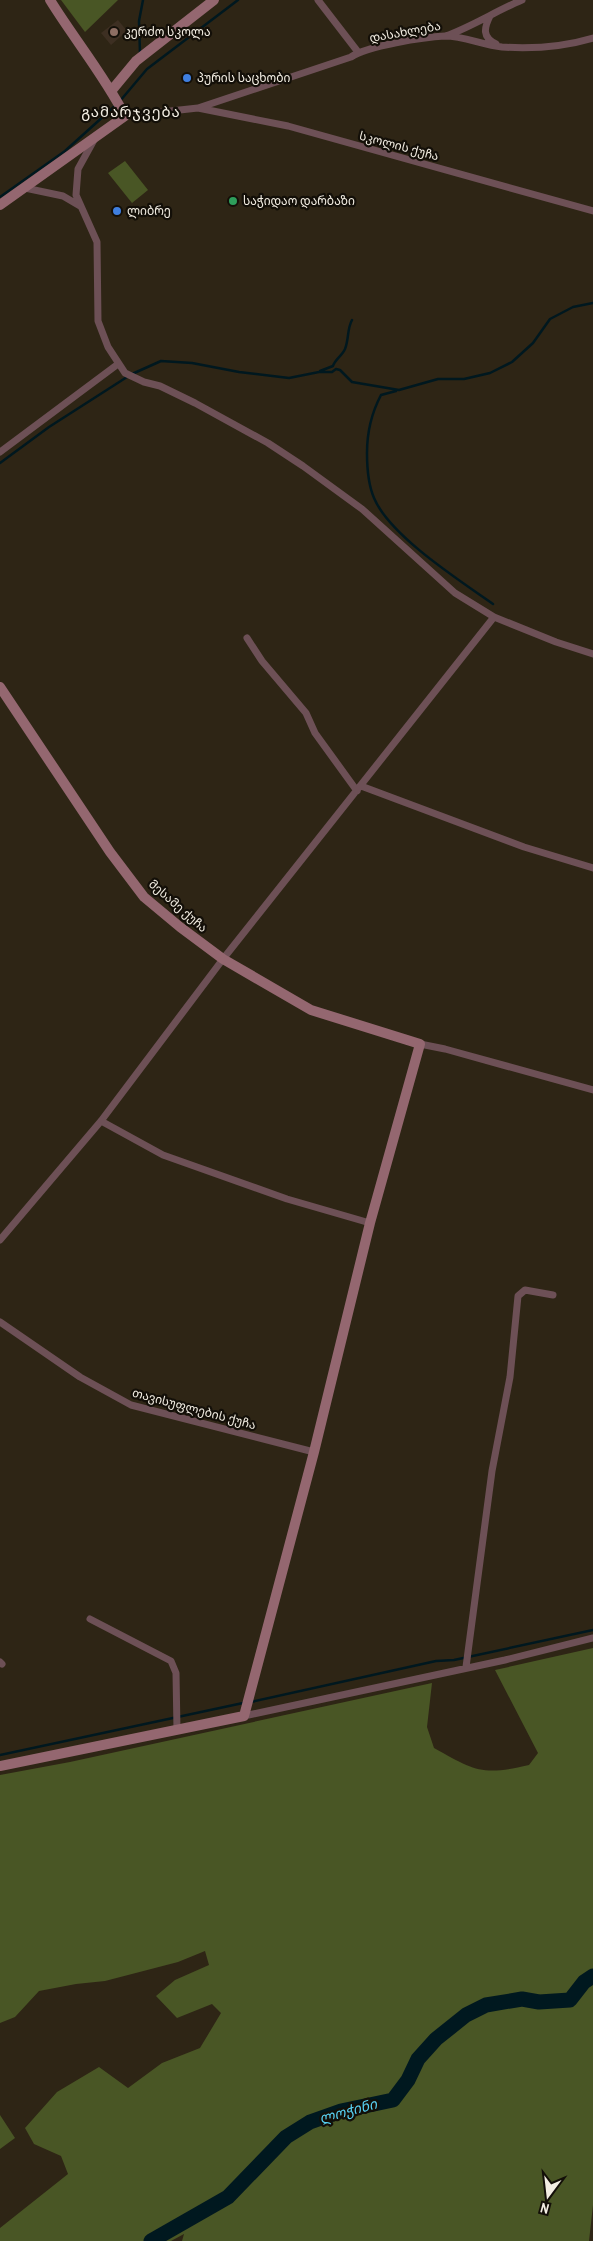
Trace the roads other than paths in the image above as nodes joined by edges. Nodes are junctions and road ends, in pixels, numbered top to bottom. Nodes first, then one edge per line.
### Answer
1 (50, 0) edge
2 (214, 0) edge
3 (318, 0) edge
4 (522, 0) edge
5 (490, 15) junction
6 (446, 36) junction
7 (593, 38) edge
8 (500, 47) junction
9 (358, 52) junction
10 (112, 90) junction
11 (198, 108) junction
12 (125, 116) junction
13 (94, 139) junction
14 (25, 188) junction
15 (0, 206) edge
16 (80, 206) junction
17 (593, 210) edge
18 (118, 364) junction
19 (0, 452) edge
20 (494, 618) junction
21 (246, 638) dead end
22 (593, 654) edge
23 (0, 688) edge
24 (359, 789) junction
25 (593, 868) edge
26 (223, 959) junction
27 (420, 1044) junction
28 (593, 1090) edge
29 (101, 1121) junction
30 (370, 1223) junction
31 (0, 1240) edge
32 (553, 1295) dead end
33 (0, 1322) edge
34 (314, 1452) junction
35 (90, 1620) dead end
36 (593, 1638) edge
37 (466, 1667) junction
38 (244, 1716) junction
39 (177, 1730) junction
40 (0, 1766) edge

1 - 10 street
2 - 10 street
3 - 9 street
4 - 5 street
5 - 6 street
5 - 8 street
6 - 8 street, დასახლება
6 - 9 street, დასახლება
7 - 8 street, დასახლება
9 - 11 street, დასახლება
10 - 12 street
11 - 12 street
11 - 17 street, სკოლის ქუჩა
12 - 13 street
13 - 14 street
13 - 16 street
14 - 15 street
14 - 16 street
16 - 18 street
18 - 19 street
18 - 20 street
20 - 22 street
20 - 24 street
21 - 24 street
23 - 26 street, მესამე ქუჩა
24 - 25 street
24 - 26 street
26 - 27 street, მესამე ქუჩა
26 - 29 street
27 - 28 street
27 - 30 street
29 - 30 street
29 - 31 street
30 - 34 street
32 - 37 street
33 - 34 street, თავისუფლების ქუჩა
34 - 38 street
35 - 39 street
36 - 37 street
37 - 38 street
38 - 39 street
39 - 40 street

